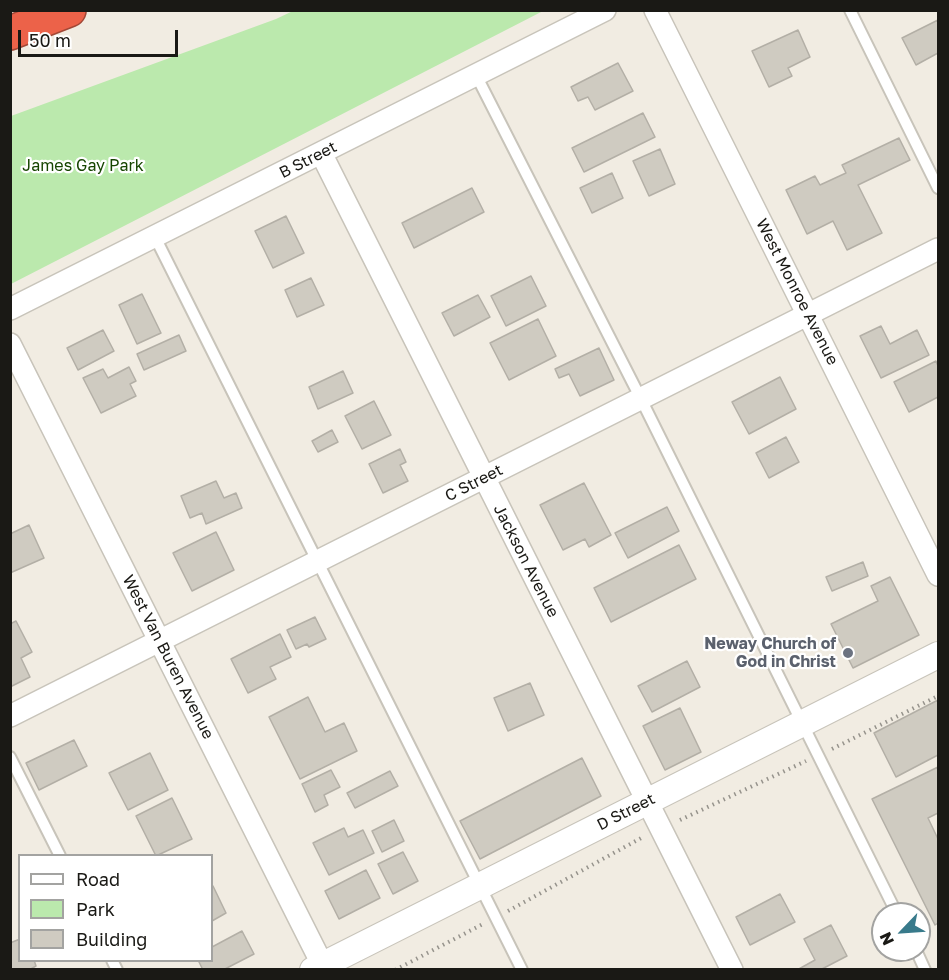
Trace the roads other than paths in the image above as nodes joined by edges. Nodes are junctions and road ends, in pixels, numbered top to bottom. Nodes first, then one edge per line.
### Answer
1 (69, 10) edge
2 (605, 10) edge
3 (655, 10) edge
4 (850, 10) edge
5 (10, 33) edge
6 (476, 75) junction
7 (321, 153) junction
8 (939, 188) edge
9 (155, 237) junction
10 (939, 249) edge
11 (10, 309) edge
12 (808, 315) junction
13 (10, 344) edge
14 (641, 399) junction
15 (484, 478) junction
16 (318, 562) junction
17 (939, 575) edge
18 (160, 641) junction
19 (939, 655) edge
20 (10, 716) edge
21 (802, 724) junction
22 (10, 757) edge
23 (647, 802) junction
24 (59, 854) edge
25 (480, 886) junction
26 (891, 902) edge
27 (320, 968) edge
28 (522, 969) edge
29 (732, 969) edge

1 - 5 highway
2 - 6 street, B Street
3 - 12 street, West Monroe Avenue
4 - 8 lane
6 - 7 street, B Street
6 - 14 lane
7 - 9 street, B Street
7 - 15 street, Jackson Avenue
9 - 11 street, B Street
9 - 16 lane
10 - 12 street, C Street
12 - 14 street, C Street
12 - 17 street, West Monroe Avenue
13 - 18 street, West Van Buren Avenue
14 - 15 street, C Street
14 - 21 lane
15 - 16 street, C Street
15 - 23 street, Jackson Avenue
16 - 18 street, C Street
16 - 25 lane
18 - 20 street, C Street
18 - 27 street, West Van Buren Avenue
19 - 21 street, D Street
21 - 23 street, D Street
21 - 26 lane
22 - 24 lane
23 - 25 street, D Street
23 - 29 street, Jackson Avenue
25 - 27 street, D Street
25 - 28 lane

